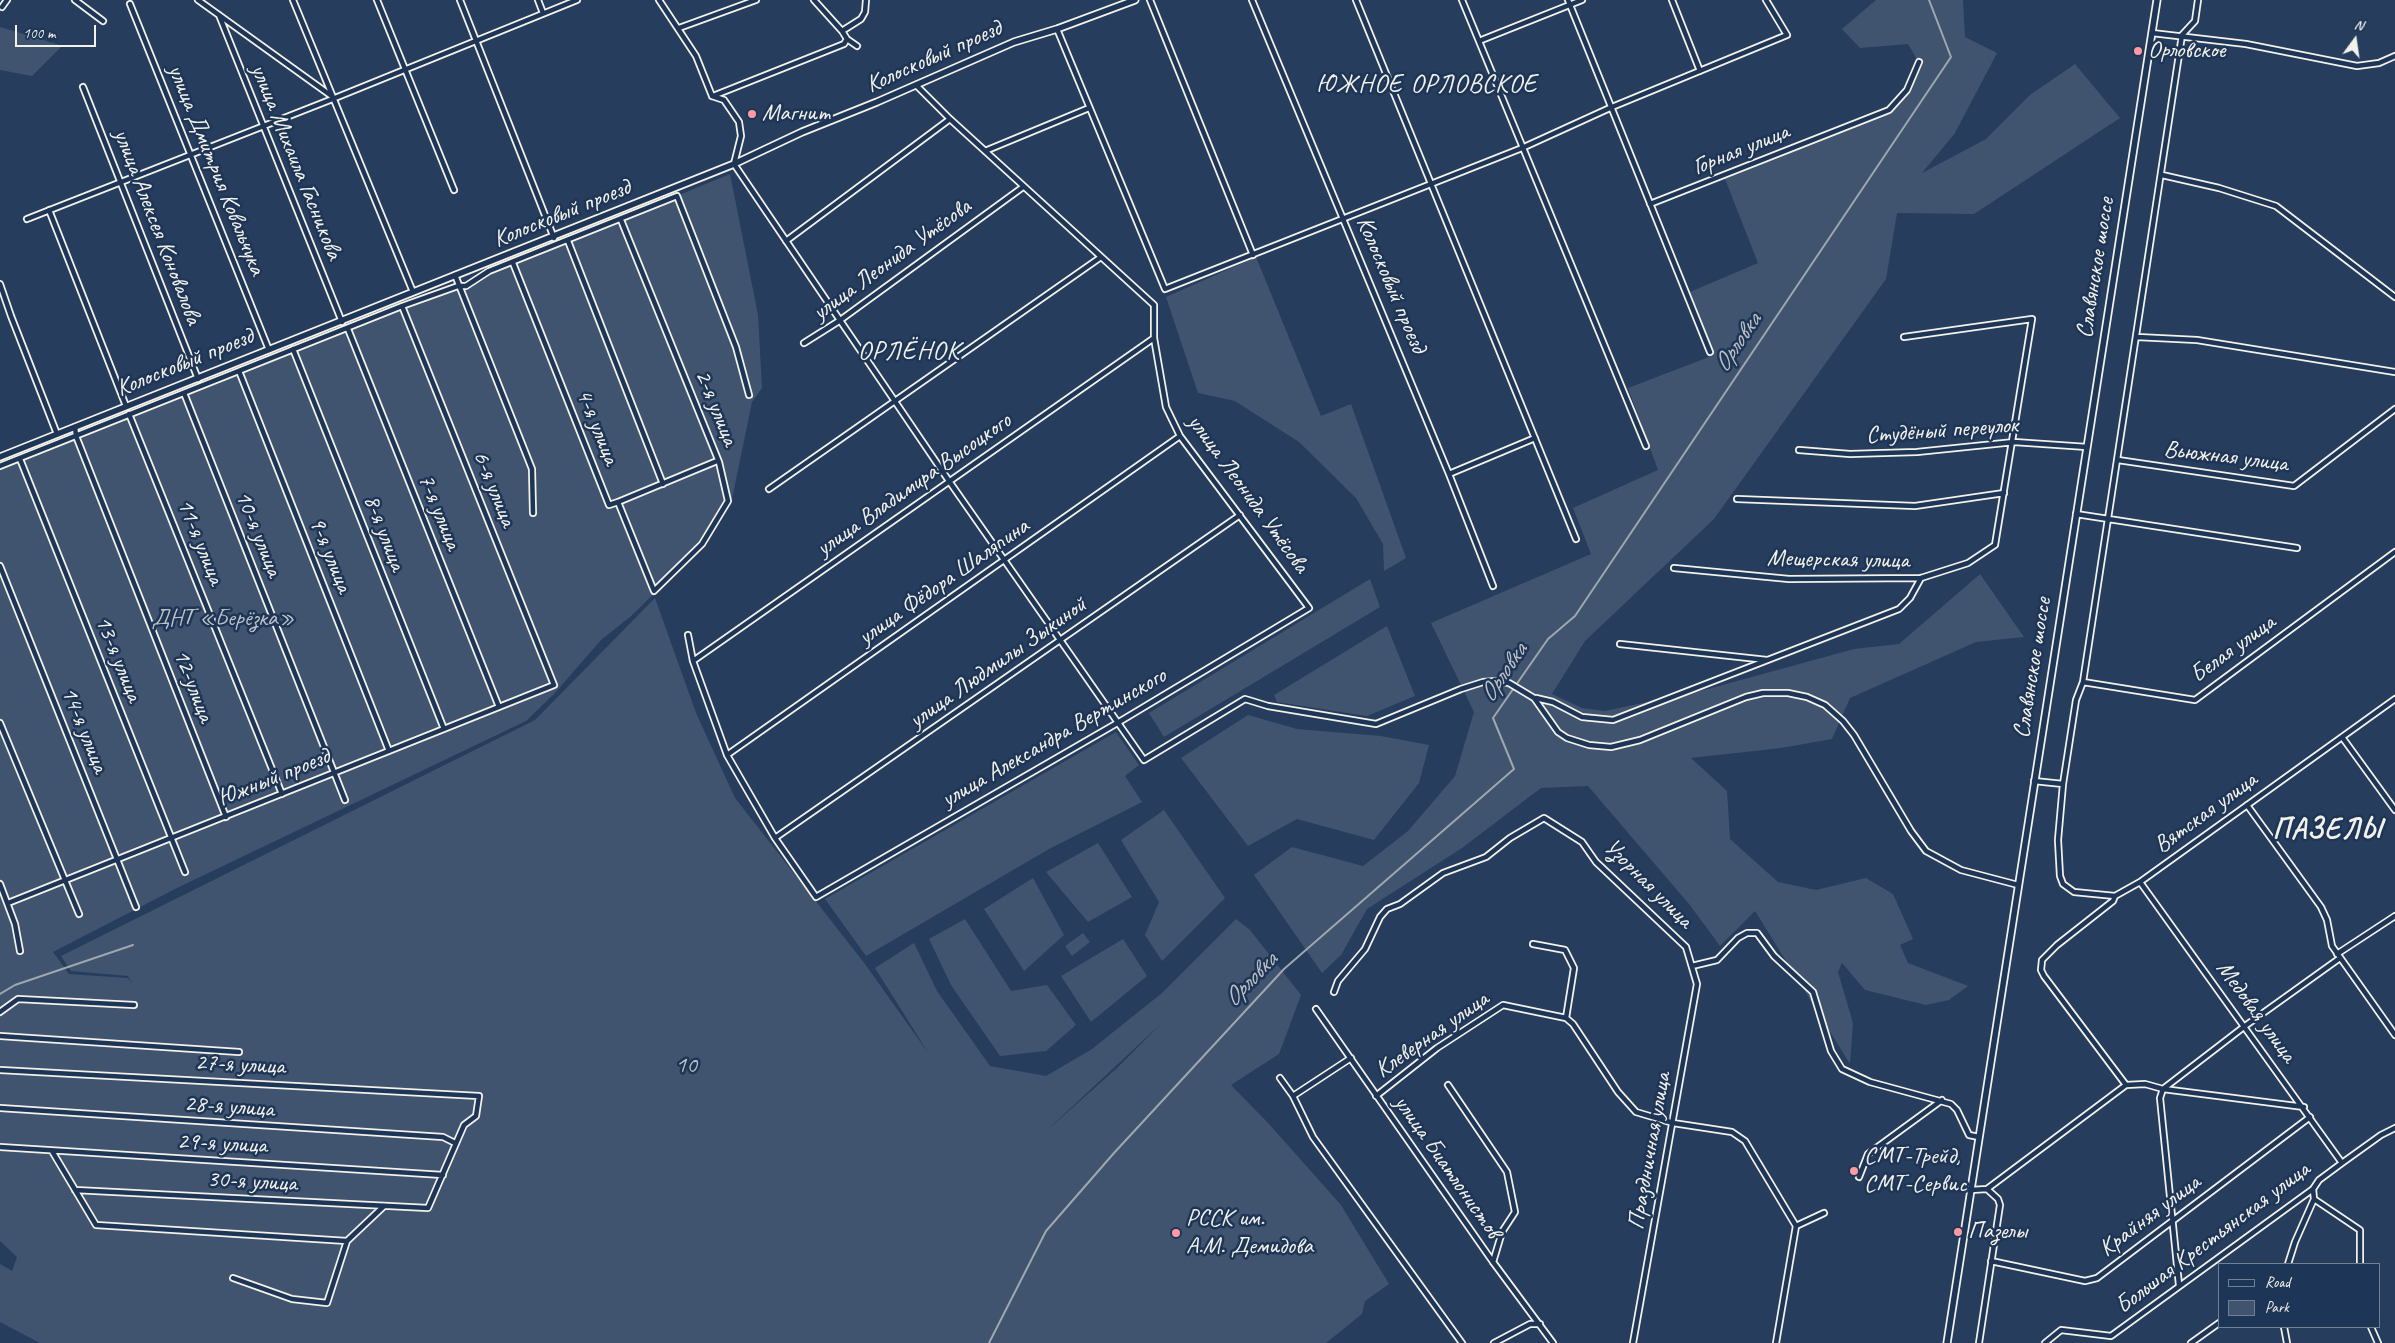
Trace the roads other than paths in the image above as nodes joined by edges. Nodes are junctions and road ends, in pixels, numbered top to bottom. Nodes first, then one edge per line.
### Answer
1 (7, 0) edge
2 (75, 0) edge
3 (198, 0) edge
4 (293, 0) edge
5 (377, 0) edge
6 (460, 0) edge
7 (538, 0) edge
8 (577, 0) edge
9 (660, 0) edge
10 (756, 0) edge
11 (814, 0) edge
12 (866, 0) edge
13 (1135, 0) edge
14 (1150, 0) edge
15 (1252, 0) edge
16 (1356, 0) edge
17 (1462, 0) edge
18 (1582, 0) edge
19 (1672, 0) edge
20 (1766, 0) edge
21 (2157, 0) edge
22 (2198, 0) edge
23 (1569, 2) edge
24 (130, 4) dead end
25 (2, 7) dead end
26 (543, 14) junction
27 (219, 15) junction
28 (103, 21) dead end
29 (679, 28) junction
30 (1057, 29) junction
31 (842, 31) junction
32 (2152, 33) junction
33 (2182, 35) junction
34 (847, 39) junction
35 (1479, 41) junction
36 (476, 42) junction
37 (857, 46) dead end
38 (2395, 56) edge
39 (1919, 62) dead end
40 (405, 70) junction
41 (1700, 71) junction
42 (916, 85) junction
43 (83, 88) dead end
44 (712, 96) junction
45 (335, 98) junction
46 (1612, 107) junction
47 (1089, 108) junction
48 (950, 120) junction
49 (262, 126) junction
50 (1522, 148) junction
51 (985, 151) junction
52 (190, 154) junction
53 (734, 164) junction
54 (2162, 175) junction
55 (121, 182) junction
56 (1432, 184) junction
57 (1023, 187) junction
58 (454, 190) dead end
59 (1650, 204) junction
60 (49, 210) junction
61 (27, 218) dead end
62 (621, 220) junction
63 (1344, 220) junction
64 (554, 238) junction
65 (568, 241) junction
66 (786, 241) junction
67 (1253, 255) junction
68 (1101, 256) junction
69 (513, 263) junction
70 (455, 276) junction
71 (0, 284) edge
72 (458, 286) junction
73 (414, 292) junction
74 (2395, 296) edge
75 (402, 306) junction
76 (840, 321) junction
77 (342, 322) junction
78 (348, 329) junction
79 (2137, 337) junction
80 (1154, 338) junction
81 (1904, 338) dead end
82 (804, 343) dead end
83 (293, 349) junction
84 (269, 350) junction
85 (1710, 352) dead end
86 (239, 371) junction
87 (2395, 372) edge
88 (198, 379) junction
89 (184, 393) junction
90 (750, 395) dead end
91 (896, 401) junction
92 (126, 406) junction
93 (2395, 409) edge
94 (130, 414) junction
95 (75, 428) junction
96 (57, 434) junction
97 (76, 436) junction
98 (1180, 436) junction
99 (1535, 438) junction
100 (2012, 442) junction
101 (1646, 446) dead end
102 (2087, 447) junction
103 (1800, 450) dead end
104 (0, 457) edge
105 (20, 459) junction
106 (2118, 460) junction
107 (717, 461) junction
108 (0, 466) edge
109 (1449, 474) junction
110 (950, 481) junction
111 (663, 484) junction
112 (769, 489) dead end
113 (2004, 493) junction
114 (1737, 499) dead end
115 (618, 502) junction
116 (533, 513) dead end
117 (2076, 514) junction
118 (1240, 516) junction
119 (2108, 521) junction
120 (1576, 539) dead end
121 (2297, 548) dead end
122 (2395, 552) edge
123 (1006, 560) junction
124 (0, 566) edge
125 (1674, 568) dead end
126 (1921, 578) junction
127 (1493, 586) dead end
128 (1309, 608) joint
129 (688, 635) dead end
130 (1062, 640) junction
131 (1620, 644) dead end
132 (694, 660) junction
133 (1768, 660) junction
134 (2083, 682) junction
135 (554, 685) joint
136 (1534, 698) junction
137 (2395, 699) edge
138 (499, 707) junction
139 (1119, 722) junction
140 (0, 723) edge
141 (444, 729) junction
142 (2342, 737) junction
143 (389, 751) junction
144 (727, 755) junction
145 (335, 772) junction
146 (2034, 781) junction
147 (2063, 784) junction
148 (282, 794) junction
149 (345, 800) dead end
150 (2247, 805) junction
151 (2395, 810) edge
152 (226, 817) junction
153 (171, 838) junction
154 (775, 838) junction
155 (117, 860) junction
156 (185, 872) dead end
157 (64, 881) junction
158 (2140, 882) junction
159 (0, 884) edge
160 (2018, 885) junction
161 (2115, 896) junction
162 (8, 903) junction
163 (136, 907) dead end
164 (79, 914) dead end
165 (2395, 916) edge
166 (1533, 944) dead end
167 (20, 951) dead end
168 (2339, 956) junction
169 (1692, 966) junction
170 (1334, 992) dead end
171 (134, 1004) dead end
172 (1316, 1010) dead end
173 (0, 1012) edge
174 (1566, 1018) junction
175 (2245, 1026) junction
176 (2395, 1035) edge
177 (0, 1036) edge
178 (239, 1052) dead end
179 (1351, 1058) junction
180 (0, 1070) edge
181 (1280, 1078) dead end
182 (1448, 1085) dead end
183 (2126, 1085) junction
184 (2163, 1089) junction
185 (1293, 1096) junction
186 (1376, 1096) junction
187 (1942, 1100) junction
188 (2304, 1107) junction
189 (0, 1108) edge
190 (2310, 1117) junction
191 (1673, 1123) junction
192 (2395, 1128) edge
193 (1980, 1137) junction
194 (455, 1143) junction
195 (0, 1147) edge
196 (52, 1151) junction
197 (2342, 1163) junction
198 (443, 1175) junction
199 (1859, 1177) dead end
200 (1987, 1189) junction
201 (2313, 1189) junction
202 (75, 1190) junction
203 (1971, 1190) junction
204 (2314, 1199) junction
205 (385, 1206) junction
206 (1824, 1213) dead end
207 (2174, 1219) junction
208 (1796, 1226) junction
209 (347, 1241) junction
210 (1991, 1261) junction
211 (1492, 1262) junction
212 (2288, 1263) edge
213 (2360, 1263) edge
214 (233, 1278) dead end
215 (2179, 1285) junction
216 (1540, 1324) junction
217 (2218, 1324) edge
218 (2284, 1328) edge
219 (2371, 1328) edge
220 (1462, 1343) edge
221 (1494, 1343) edge
222 (1553, 1343) edge
223 (1633, 1343) edge
224 (1776, 1343) edge
225 (1947, 1343) edge
226 (1979, 1343) edge
227 (2045, 1343) edge
228 (2191, 1343) edge
229 (2287, 1343) edge
230 (2378, 1343) edge

1 - 25 street
2 - 28 street
3 - 27 street
4 - 45 street
5 - 40 street
6 - 36 street
7 - 26 street
8 - 26 street
9 - 29 street
10 - 29 street
11 - 31 street
12 - 31 street
13 - 30 main road, Колосковый проезд
14 - 67 street
15 - 63 street, Колосковый проезд
16 - 56 street
17 - 35 street
18 - 23 street
19 - 41 street
20 - 41 street
21 - 32 main road, Славянское шоссе
22 - 33 street
23 - 35 street
23 - 46 street
24 - 52 street, улица Дмитрия Ковальчука
26 - 36 street
27 - 45 street
27 - 49 street, улица Михаила Гасникова
29 - 44 street
30 - 42 main road, Колосковый проезд
30 - 47 street
31 - 34 street
32 - 33 street
32 - 102 main road, Славянское шоссе
33 - 38 street
33 - 54 street
34 - 37 street
34 - 44 street
35 - 50 street
36 - 40 street
36 - 64 street
39 - 59 street, Горная улица
40 - 45 street
40 - 58 street
41 - 46 street
42 - 48 street, улица Леонида Утёсова
42 - 53 main road, Колосковый проезд
43 - 55 street, улица Алексея Коновалова
44 - 53 street
45 - 49 street
45 - 73 street
46 - 50 street
46 - 59 street
47 - 51 street
47 - 67 street
48 - 51 street, улица Леонида Утёсова
48 - 66 street
49 - 52 street
49 - 77 street, улица Михаила Гасникова
50 - 56 street
50 - 101 street
51 - 57 street, улица Леонида Утёсова
52 - 55 street
52 - 84 street, улица Дмитрия Ковальчука
53 - 64 main road, Колосковый проезд
53 - 66 street
54 - 74 street
54 - 79 street
55 - 60 street
55 - 88 street, улица Алексея Коновалова
56 - 63 street
56 - 99 street
57 - 68 street, улица Леонида Утёсова
57 - 76 street, улица Леонида Утёсова
59 - 85 street
60 - 61 street
60 - 92 street
62 - 65 street
62 - 90 street
62 - 107 street, 2-я улица
63 - 67 street
63 - 109 street, Колосковый проезд
64 - 70 main road, Колосковый проезд
65 - 69 street
65 - 111 street
66 - 76 street
68 - 80 street, улица Леонида Утёсова
68 - 91 street
69 - 72 street
69 - 115 street, 4-я улица
70 - 72 street
70 - 73 main road, Колосковый проезд
71 - 96 street
72 - 75 street
72 - 116 street
73 - 77 main road, Колосковый проезд
75 - 78 street
75 - 135 street, 6-я улица
76 - 82 street, улица Леонида Утёсова
76 - 91 street
77 - 84 main road, Колосковый проезд
78 - 83 street
78 - 138 street, 7-я улица
79 - 87 street
79 - 106 street
80 - 98 street, улица Леонида Утёсова
80 - 110 street, улица Владимира Высоцкого
81 - 100 street
83 - 86 street
83 - 141 street, 8-я улица
84 - 88 main road, Колосковый проезд
86 - 89 street
86 - 143 street, 9-я улица
88 - 92 main road, Колосковый проезд
89 - 94 street
89 - 145 street, 10-я улица
91 - 110 street
91 - 112 street
92 - 95 main road, Колосковый проезд
93 - 106 street, Вьюжная улица
94 - 97 street
94 - 148 street, 11-я улица
95 - 96 main road, Колосковый проезд
95 - 97 street, 12-улица
96 - 104 main road, Колосковый проезд
97 - 105 street
97 - 152 street, 12-улица
98 - 118 street, улица Леонида Утёсова
98 - 123 street, улица Фёдора Шаляпина
99 - 109 street
99 - 120 street
100 - 102 street, Студёный переулок
100 - 103 street, Студёный переулок
100 - 113 street
102 - 117 main road, Славянское шоссе
105 - 108 street
105 - 153 street, 13-я улица
106 - 119 street
107 - 111 street
107 - 115 street, 2-я улица
109 - 127 street, Колосковый проезд
110 - 123 street
110 - 132 street, улица Владимира Высоцкого
111 - 115 street
113 - 114 street
113 - 126 street, Мещерская улица
117 - 119 street
117 - 146 main road, Славянское шоссе
118 - 128 street, улица Леонида Утёсова
118 - 130 street, улица Людмилы Зыкиной
119 - 121 street
119 - 134 street
122 - 134 street, Белая улица
123 - 130 street
123 - 144 street, улица Фёдора Шаляпина
124 - 155 street, 14-я улица
125 - 126 street, Мещерская улица
126 - 133 street
128 - 139 street, улица Александра Вертинского
129 - 132 street
130 - 139 street
130 - 154 street, улица Людмилы Зыкиной
131 - 133 street
132 - 144 street
133 - 136 street
134 - 147 street
135 - 138 street, Южный проезд
136 - 139 street
136 - 160 street
137 - 142 street, Вятская улица
138 - 141 street, Южный проезд
139 - 154 street, улица Александра Вертинского
140 - 157 street
141 - 143 street, Южный проезд
142 - 150 street, Вятская улица
142 - 151 street
143 - 145 street, Южный проезд
144 - 154 street
145 - 148 street, Южный проезд
145 - 149 street, 10-я улица
146 - 147 street
146 - 160 main road, Славянское шоссе
147 - 161 street
148 - 152 street, Южный проезд
150 - 158 street, Вятская улица
150 - 168 street
152 - 153 street, Южный проезд
153 - 155 street, Южный проезд
153 - 156 street, 13-я улица
155 - 157 street, Южный проезд
155 - 163 street, 14-я улица
157 - 162 street, Южный проезд
157 - 164 street
158 - 161 street, Вятская улица
158 - 175 street, Медовая улица
159 - 162 street
160 - 193 main road, Славянское шоссе
161 - 183 street, Вятская улица
162 - 167 street
165 - 168 street
166 - 174 street
168 - 175 street
168 - 176 street
169 - 170 street, Узорная улица
169 - 187 street, Узорная улица
169 - 191 street, Праздничная улица
171 - 173 street
172 - 179 street, улица Биатлонистов
174 - 186 street, Клеверная улица
174 - 191 street
175 - 184 street
175 - 188 street, Медовая улица
177 - 178 street
179 - 185 street
179 - 186 street, улица Биатлонистов
180 - 194 street, 27-я улица
181 - 185 street
182 - 211 street
183 - 184 street
183 - 200 street
184 - 188 street
184 - 207 street
185 - 220 street
186 - 211 street, улица Биатлонистов
187 - 193 street, Узорная улица
187 - 199 street
188 - 190 street, Медовая улица
189 - 194 street, 28-я улица
190 - 197 street, Медовая улица
190 - 207 street, Крайняя улица
191 - 208 street
191 - 223 street, Праздничная улица
192 - 197 street, Большая Крестьянская улица
193 - 203 main road, Славянское шоссе
194 - 198 street
195 - 196 street, 29-я улица
196 - 198 street, 29-я улица
196 - 202 street
197 - 201 street, Большая Крестьянская улица
198 - 205 street, 30-я улица
200 - 203 street
200 - 210 street
201 - 204 street
201 - 215 street, Большая Крестьянская улица
202 - 205 street, 30-я улица
202 - 209 street
203 - 225 main road, Славянское шоссе
204 - 212 street
204 - 213 street
205 - 209 street
206 - 208 street
207 - 210 street, Крайняя улица
207 - 215 street
208 - 224 street
209 - 214 street
210 - 226 street
211 - 216 street, улица Биатлонистов
215 - 227 street, Большая Крестьянская улица
216 - 221 street
216 - 222 street, улица Биатлонистов
217 - 228 street
218 - 229 street
219 - 230 street

